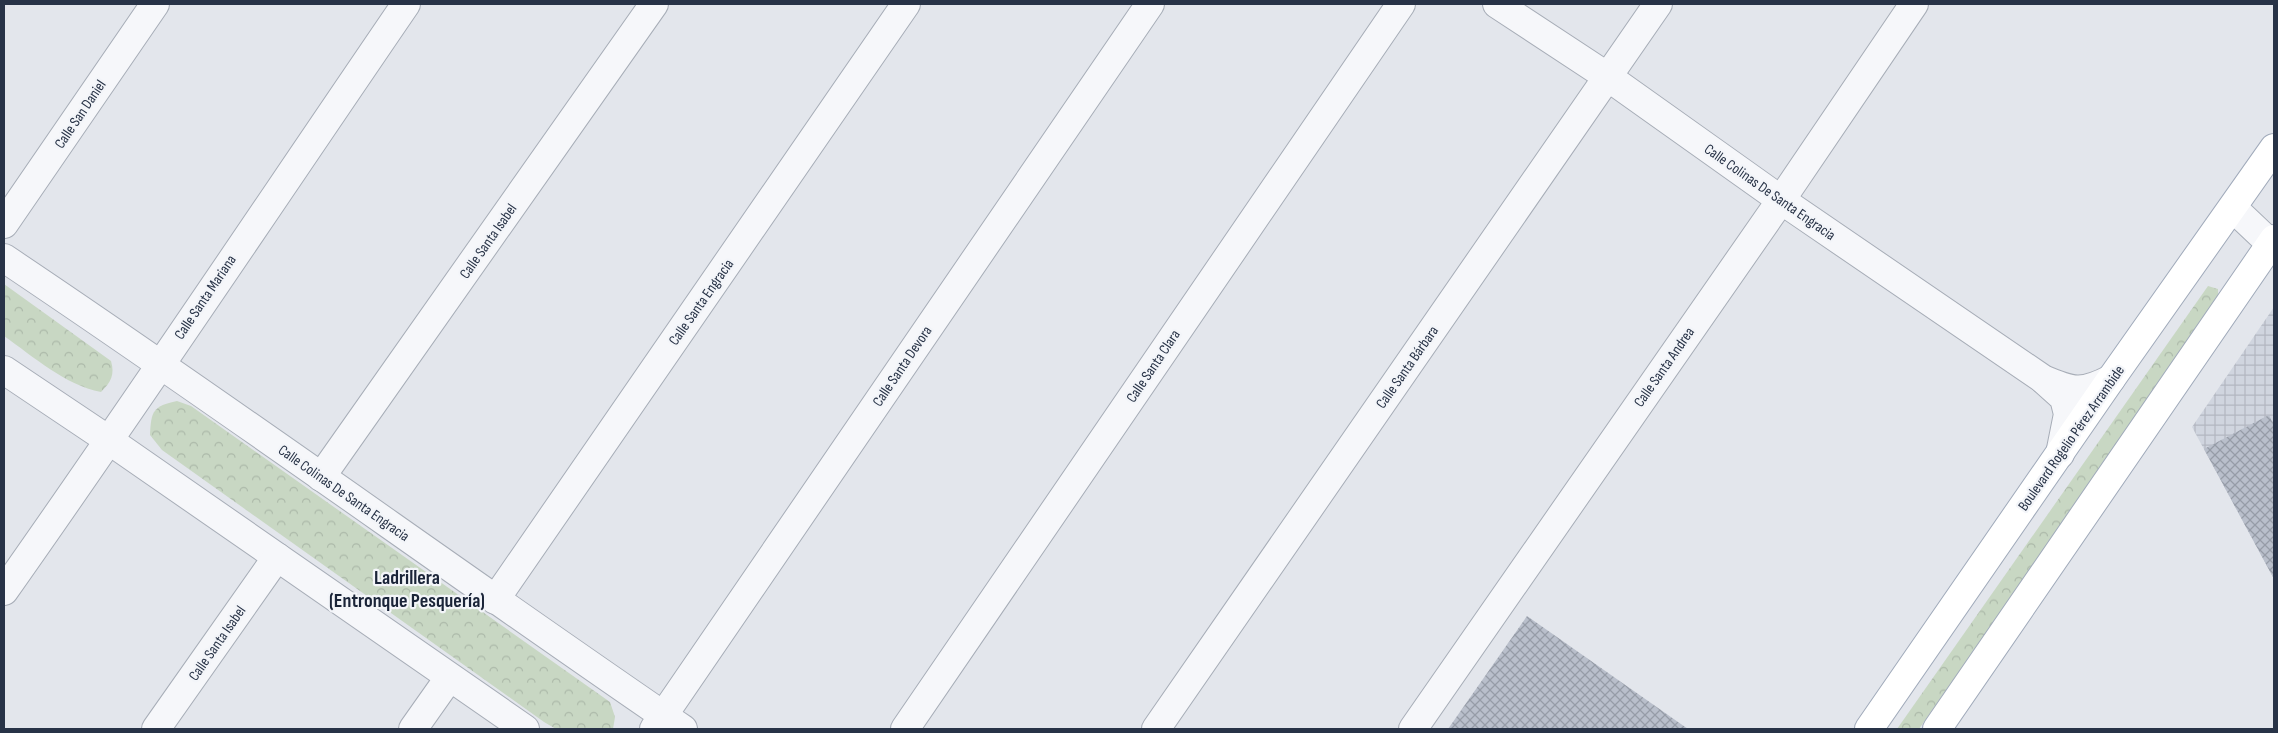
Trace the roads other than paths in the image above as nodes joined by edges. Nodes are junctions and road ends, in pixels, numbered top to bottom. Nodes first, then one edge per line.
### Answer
1 (155, 4) edge
2 (406, 4) edge
3 (654, 4) edge
4 (906, 4) edge
5 (1150, 4) edge
6 (1401, 4) edge
7 (1497, 4) edge
8 (1658, 4) edge
9 (1914, 4) edge
10 (1608, 77) junction
11 (2274, 148) edge
12 (1781, 200) junction
13 (2233, 208) junction
14 (4, 224) edge
15 (2273, 244) edge
16 (4, 258) edge
17 (160, 363) junction
18 (4, 370) edge
19 (2043, 378) junction
20 (2111, 379) junction
21 (110, 441) junction
22 (2060, 454) junction
23 (321, 477) junction
24 (277, 557) junction
25 (4, 591) edge
26 (495, 600) junction
27 (450, 678) junction
28 (666, 725) edge
29 (156, 729) edge
30 (414, 729) edge
31 (525, 729) edge
32 (905, 729) edge
33 (1156, 729) edge
34 (1412, 729) edge
35 (1870, 729) edge
36 (1937, 729) edge

1 - 14 street, Calle San Daniel
2 - 17 street, Calle Santa Mariana
3 - 23 street, Calle Santa Isabel
4 - 26 street, Calle Santa Engracia
5 - 28 street, Calle Santa Devora
6 - 32 street, Calle Santa Clara
7 - 10 street, Calle Colinas De Santa Engracia
8 - 10 street, Calle Santa Bárbara
9 - 12 street, Calle Santa Andrea
10 - 12 street, Calle Colinas De Santa Engracia
10 - 33 street, Calle Santa Bárbara
11 - 13 main road, Boulevard Rogelio Pérez Arrambide
12 - 19 street, Calle Colinas De Santa Engracia
12 - 34 street, Calle Santa Andrea
13 - 15 street
13 - 20 main road, Boulevard Rogelio Pérez Arrambide
15 - 36 main road
16 - 17 street, Calle Colinas De Santa Engracia
17 - 21 street, Calle Santa Mariana
17 - 23 street, Calle Colinas De Santa Engracia
18 - 21 street
19 - 20 street
19 - 22 street
20 - 22 main road, Boulevard Rogelio Pérez Arrambide
21 - 24 street
21 - 25 street, Calle Santa Mariana
22 - 35 main road, Boulevard Rogelio Pérez Arrambide
23 - 26 street, Calle Colinas De Santa Engracia
24 - 27 street
24 - 29 street, Calle Santa Isabel
26 - 28 street, Calle Colinas De Santa Engracia
27 - 30 street
27 - 31 street

